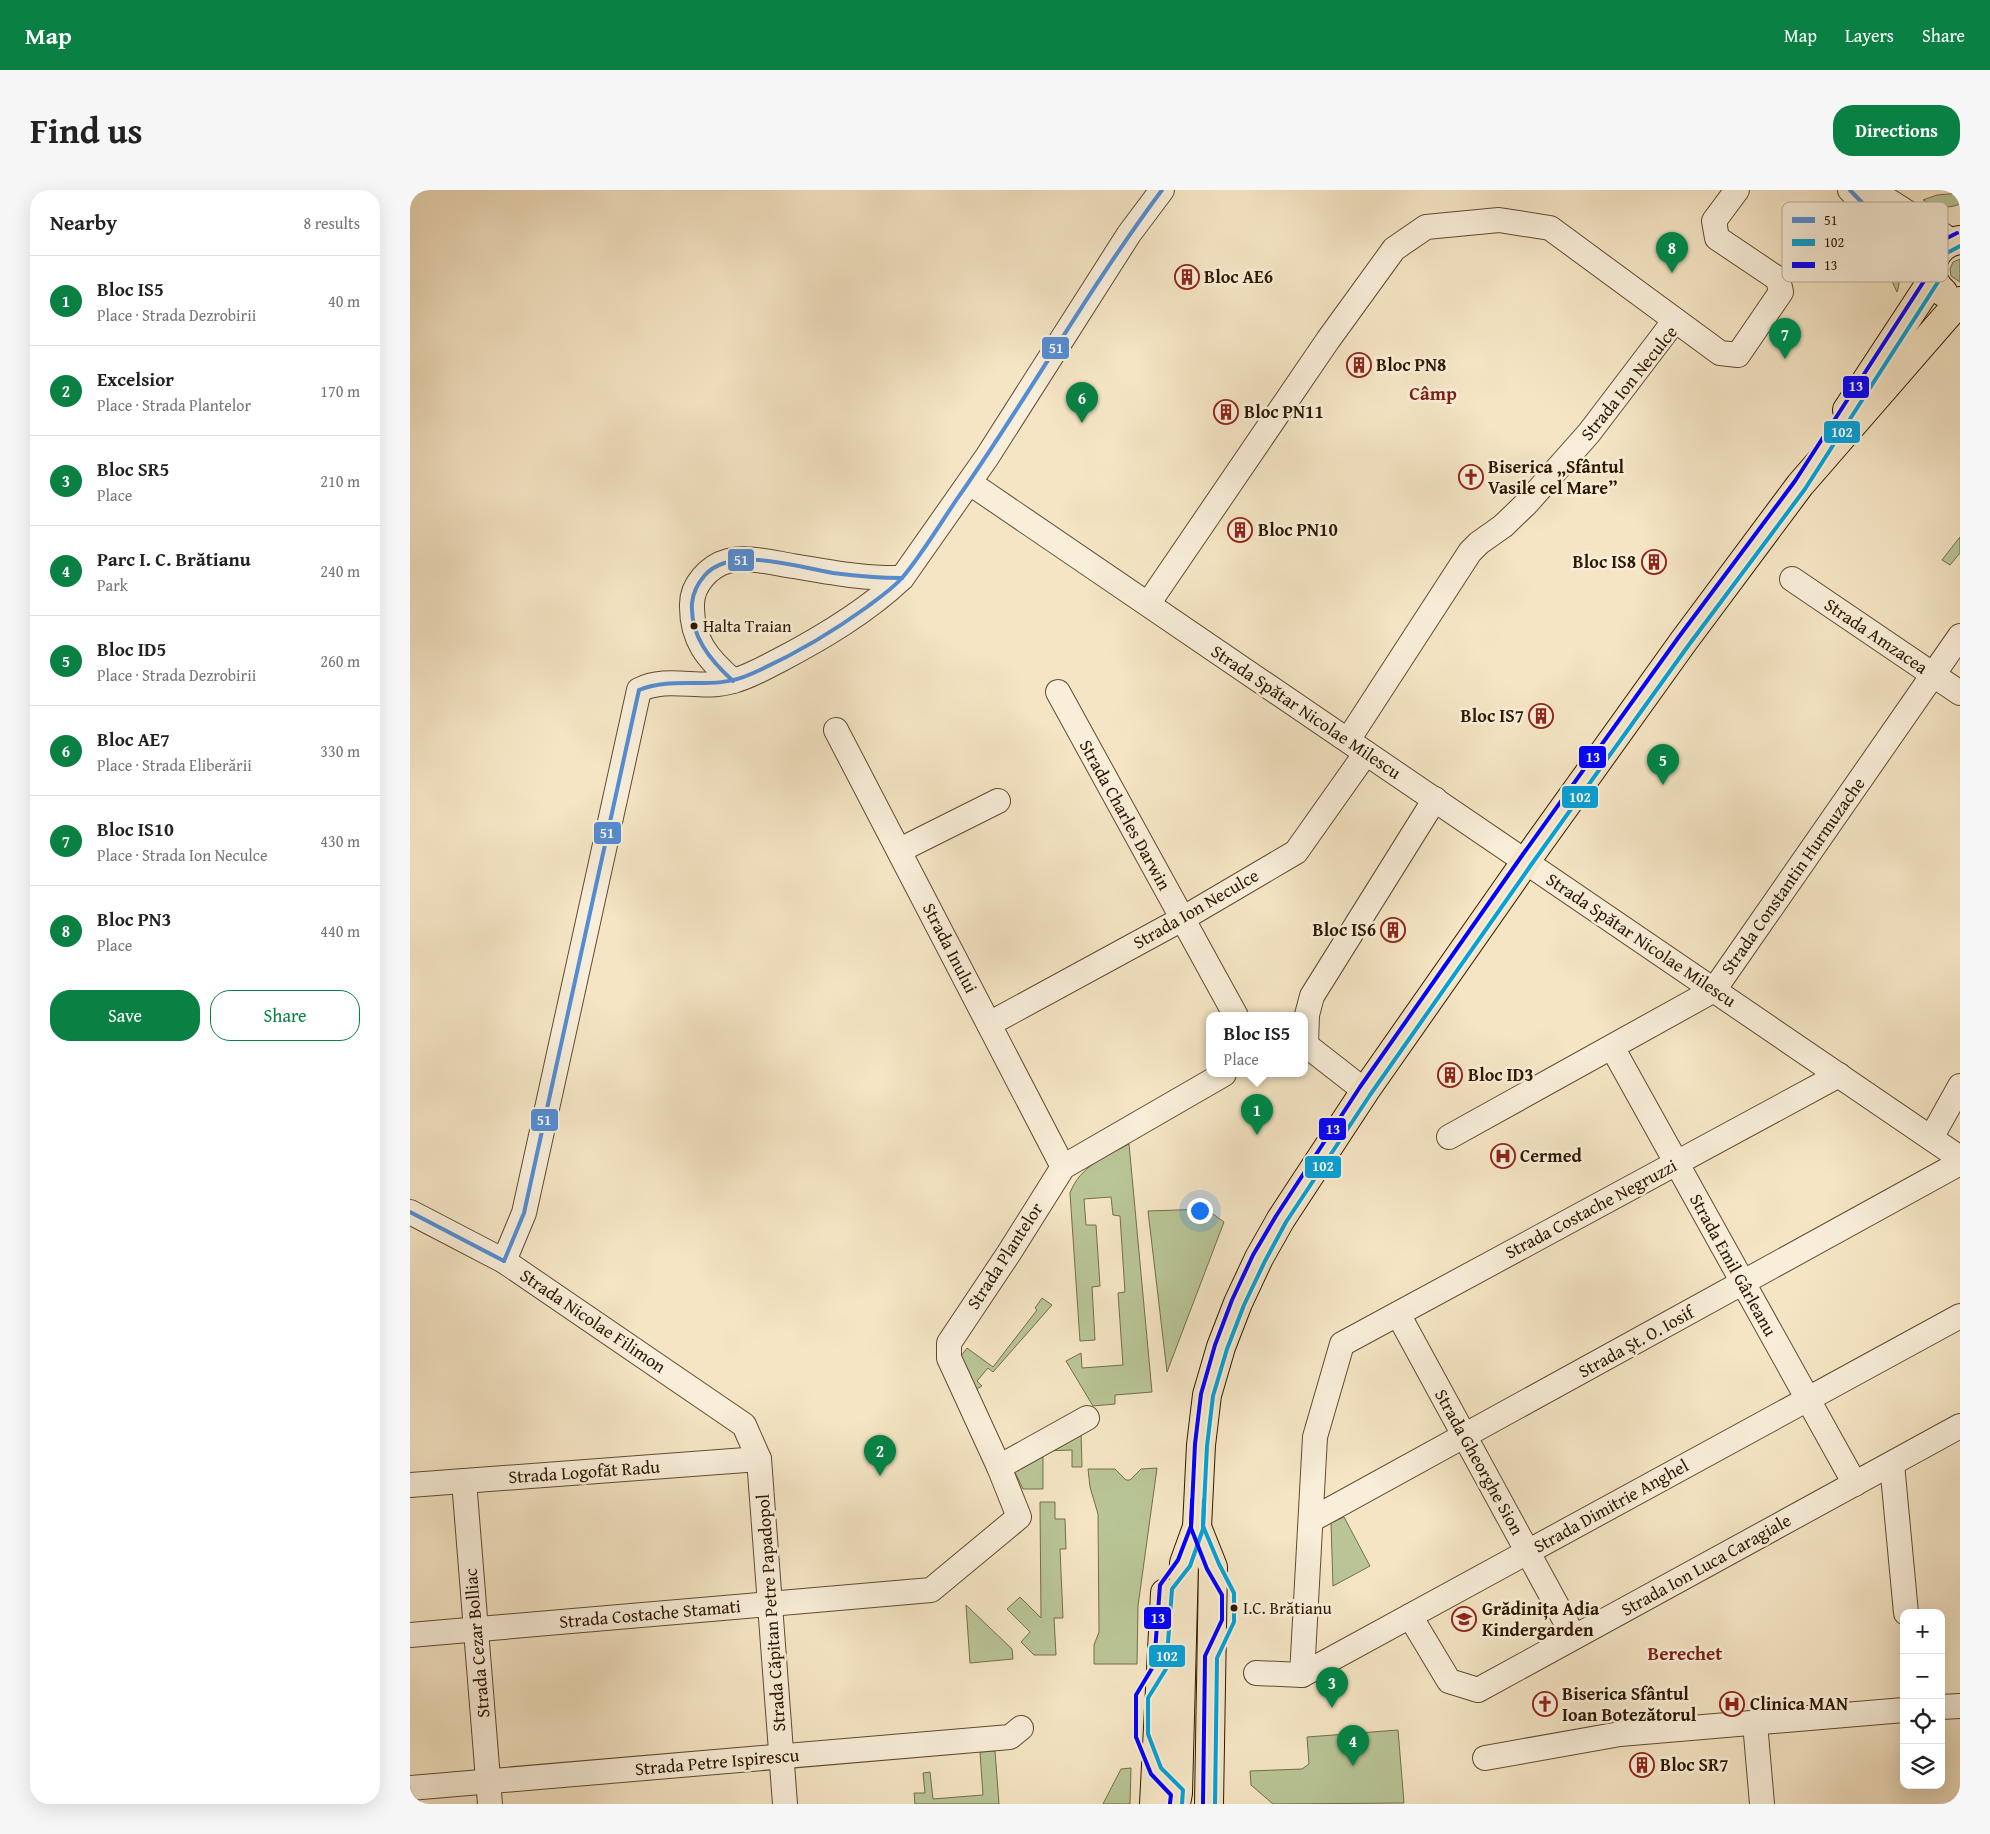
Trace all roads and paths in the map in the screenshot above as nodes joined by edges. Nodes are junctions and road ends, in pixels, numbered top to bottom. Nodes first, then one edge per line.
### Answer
1 (1162, 190) edge
2 (1738, 190) edge
3 (1850, 190) edge
4 (1865, 190) edge
5 (1862, 202) edge
6 (1891, 202) edge
7 (1926, 282) edge
8 (1938, 282) edge
9 (1960, 299) edge
10 (1675, 320) junction
11 (970, 483) junction
12 (1800, 485) junction
13 (902, 578) junction
14 (1792, 579) dead end
15 (1148, 604) junction
16 (1960, 636) edge
17 (1933, 674) junction
18 (733, 681) junction
19 (1058, 692) dead end
20 (1960, 693) edge
21 (836, 730) dead end
22 (1357, 746) junction
23 (1434, 799) junction
24 (998, 801) dead end
25 (900, 850) junction
26 (1526, 861) junction
27 (1182, 919) junction
28 (1714, 990) junction
29 (1234, 1012) edge
30 (1307, 1012) edge
31 (989, 1024) junction
32 (1308, 1047) edge
33 (1612, 1047) junction
34 (1839, 1075) junction
35 (1219, 1077) edge
36 (1960, 1086) edge
37 (1366, 1091) junction
38 (1449, 1137) dead end
39 (1931, 1138) junction
40 (1960, 1158) edge
41 (1676, 1163) junction
42 (1960, 1163) edge
43 (1063, 1167) junction
44 (410, 1212) edge
45 (504, 1261) junction
46 (1743, 1283) junction
47 (1398, 1314) junction
48 (1960, 1316) edge
49 (1808, 1399) junction
50 (1087, 1418) dead end
51 (744, 1425) joint
52 (1960, 1426) edge
53 (1465, 1436) junction
54 (759, 1459) junction
55 (1892, 1464) junction
56 (999, 1468) junction
57 (464, 1481) junction
58 (1855, 1484) junction
59 (410, 1485) edge
60 (1311, 1520) junction
61 (1197, 1527) junction
62 (1528, 1552) junction
63 (1184, 1563) junction
64 (946, 1578) joint
65 (770, 1604) junction
66 (1906, 1609) edge
67 (1410, 1616) junction
68 (476, 1629) junction
69 (410, 1635) edge
70 (1574, 1637) junction
71 (1256, 1673) dead end
72 (1302, 1675) junction
73 (1960, 1706) edge
74 (1945, 1707) edge
75 (1900, 1710) edge
76 (1755, 1723) junction
77 (1021, 1728) dead end
78 (782, 1756) junction
79 (1485, 1758) dead end
80 (410, 1788) edge
81 (489, 1792) edge
82 (786, 1804) edge
83 (1154, 1804) edge
84 (1176, 1804) edge
85 (1209, 1804) edge
86 (1762, 1804) edge

1 - 11 street
2 - 10 street, Strada Ion Neculce
3 - 5 street
4 - 6 street
7 - 12 main road
8 - 9 main road
9 - 12 main road
10 - 15 street
10 - 22 street, Strada Ion Neculce
11 - 13 street
11 - 15 street, Strada Spătar Nicolae Milescu
12 - 26 main road
13 - 18 street
13 - 18 street
14 - 17 street, Strada Amzacea
15 - 22 street, Strada Spătar Nicolae Milescu
16 - 17 street, Strada Constantin Hurmuzache
17 - 20 street, Strada Amzacea
17 - 28 street, Strada Constantin Hurmuzache
18 - 45 street
19 - 27 street, Strada Charles Darwin
21 - 25 street, Strada Inului
22 - 23 street, Strada Spătar Nicolae Milescu
22 - 27 street, Strada Ion Neculce
23 - 26 street, Strada Spătar Nicolae Milescu
23 - 30 street
24 - 25 street
25 - 31 street, Strada Inului
26 - 28 street, Strada Spătar Nicolae Milescu
26 - 37 main road
27 - 29 street, Strada Charles Darwin
27 - 31 street, Strada Ion Neculce
28 - 33 street, Strada Constantin Hurmuzache
28 - 34 street, Strada Spătar Nicolae Milescu
31 - 43 street, Strada Inului
32 - 37 street
33 - 38 street, Strada Constantin Hurmuzache
33 - 41 street, Strada Emil Gârleanu
34 - 39 street, Strada Spătar Nicolae Milescu
34 - 41 street, Strada Costache Negruzzi
35 - 43 street, Strada Plantelor
36 - 39 street
37 - 61 main road
39 - 40 street, Strada Spătar Nicolae Milescu
41 - 46 street, Strada Emil Gârleanu
41 - 47 street, Strada Costache Negruzzi
42 - 46 street, Strada Șt. O. Iosif
43 - 56 street, Strada Plantelor
44 - 45 street, Strada Nicolae Filimon
45 - 51 street, Strada Nicolae Filimon
46 - 49 street, Strada Emil Gârleanu
46 - 53 street, Strada Șt. O. Iosif
47 - 53 street, Strada Gheorghe Sion
47 - 60 street, Strada Costache Negruzzi
48 - 49 street, Strada Dimitrie Anghel
49 - 58 street, Strada Emil Gârleanu
49 - 62 street, Strada Dimitrie Anghel
50 - 56 street
51 - 54 street, Strada Căpitan Petre Papadopol
52 - 55 street, Strada Ion Luca Caragiale
53 - 60 street, Strada Șt. O. Iosif
53 - 62 street, Strada Gheorghe Sion
54 - 57 street, Strada Logofăt Radu
54 - 65 street, Strada Căpitan Petre Papadopol
55 - 58 street, Strada Ion Luca Caragiale
55 - 66 street
56 - 64 street, Strada Plantelor
57 - 59 street, Strada Logofăt Radu
57 - 68 street, Strada Cezar Bolliac
58 - 70 street, Strada Ion Luca Caragiale
60 - 72 street
61 - 63 main road
61 - 85 main road
62 - 67 street, Strada Dimitrie Anghel
62 - 70 street, Strada Gheorghe Sion
63 - 83 main road
63 - 84 main road
64 - 65 street, Strada Costache Stamati
65 - 68 street, Strada Costache Stamati
65 - 78 street, Strada Căpitan Petre Papadopol
67 - 70 street, Strada Ion Luca Caragiale
67 - 72 street, Strada Dimitrie Anghel
68 - 69 street, Strada Costache Stamati
68 - 81 street, Strada Cezar Bolliac
71 - 72 street
73 - 74 street
75 - 76 street
76 - 79 street
76 - 86 street
77 - 78 street, Strada Petre Ispirescu
78 - 81 street, Strada Petre Ispirescu
78 - 82 street, Strada Căpitan Petre Papadopol
80 - 81 street, Strada Petre Ispirescu

